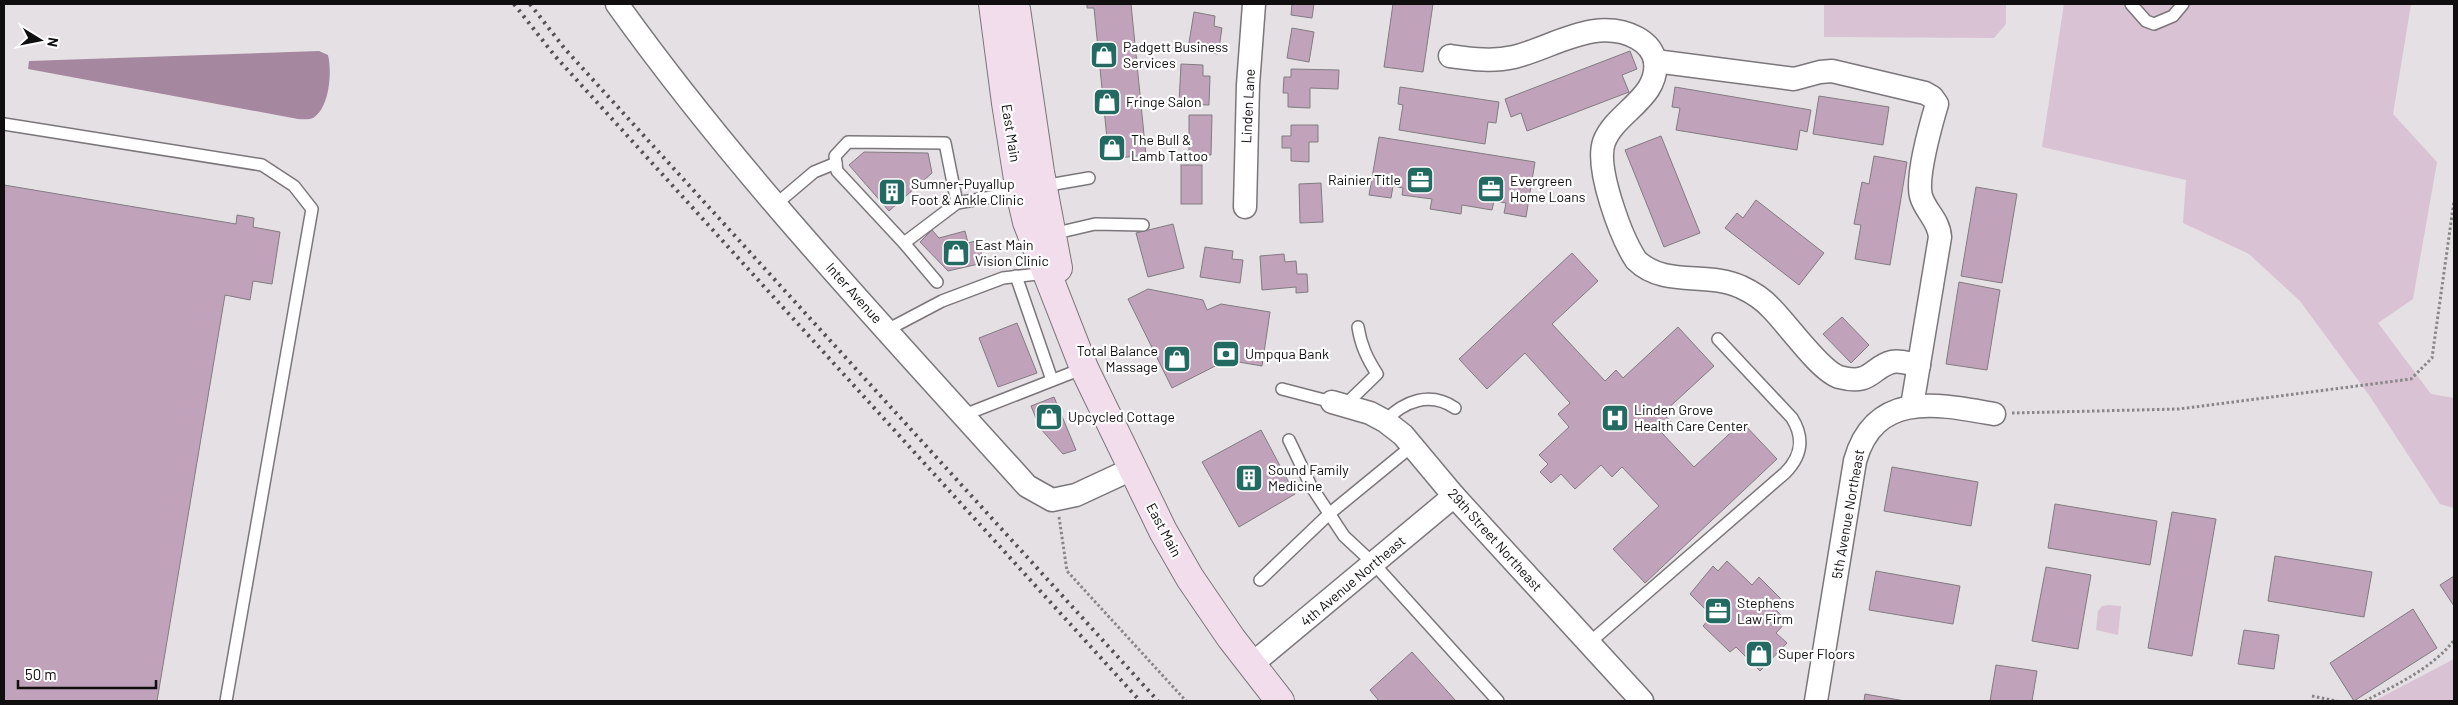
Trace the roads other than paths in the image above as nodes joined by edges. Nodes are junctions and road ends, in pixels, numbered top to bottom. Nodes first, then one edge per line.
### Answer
1 (617, 4) edge
2 (993, 4) edge
3 (1012, 4) edge
4 (1032, 4) edge
5 (1254, 4) edge
6 (2131, 4) edge
7 (2183, 4) edge
8 (1450, 56) dead end
9 (1655, 61) junction
10 (4, 124) edge
11 (836, 163) junction
12 (1089, 178) dead end
13 (1034, 183) junction
14 (957, 203) junction
15 (774, 205) junction
16 (1245, 208) dead end
17 (1143, 225) dead end
18 (1052, 234) junction
19 (904, 243) junction
20 (1047, 273) junction
21 (1016, 276) junction
22 (937, 282) dead end
23 (1358, 327) dead end
24 (887, 330) junction
25 (1718, 339) dead end
26 (1074, 342) junction
27 (1919, 365) junction
28 (1084, 368) junction
29 (1052, 380) junction
30 (1282, 389) dead end
31 (1339, 403) junction
32 (1912, 406) junction
33 (1455, 408) dead end
34 (1994, 414) road end
35 (964, 415) junction
36 (1385, 421) junction
37 (1289, 440) dead end
38 (1412, 446) junction
39 (1132, 469) junction
40 (1454, 496) junction
41 (1329, 514) junction
42 (1374, 564) junction
43 (1260, 580) dead end
44 (1589, 643) junction
45 (1251, 664) junction
46 (226, 701) edge
47 (1280, 701) edge
48 (1498, 701) edge
49 (1642, 701) edge
50 (1816, 701) edge

1 - 15 street, Inter Avenue
2 - 13 main road, East Main
3 - 13 main road, East Main
4 - 13 main road, East Main
5 - 16 street, Linden Lane
6 - 7 lane
8 - 9 street
9 - 27 street
9 - 27 street
10 - 46 lane
11 - 14 lane
11 - 15 lane
11 - 19 lane
12 - 13 lane
13 - 14 lane
13 - 18 main road, East Main
13 - 20 main road, East Main
14 - 19 lane
15 - 24 street, Inter Avenue
17 - 18 lane
18 - 26 main road, East Main
19 - 22 lane
20 - 21 lane
20 - 26 main road, East Main
21 - 24 lane
21 - 29 lane
23 - 31 lane
24 - 35 street, Inter Avenue
25 - 44 lane
26 - 28 main road, East Main
27 - 32 street
28 - 29 lane
28 - 39 main road, East Main
29 - 35 lane
30 - 31 lane
31 - 36 street, 29th Street Northeast
32 - 34 street, 5th Avenue Northeast
32 - 50 street, 5th Avenue Northeast
33 - 36 lane
35 - 39 street, Inter Avenue
36 - 38 street, 29th Street Northeast
37 - 41 lane
38 - 40 street, 29th Street Northeast
38 - 41 lane
39 - 45 main road, East Main
40 - 42 street, 4th Avenue Northeast
40 - 44 street, 29th Street Northeast
41 - 42 lane
41 - 43 lane
42 - 45 street, 4th Avenue Northeast
42 - 48 lane
44 - 49 street, 29th Street Northeast
45 - 47 main road, East Main

